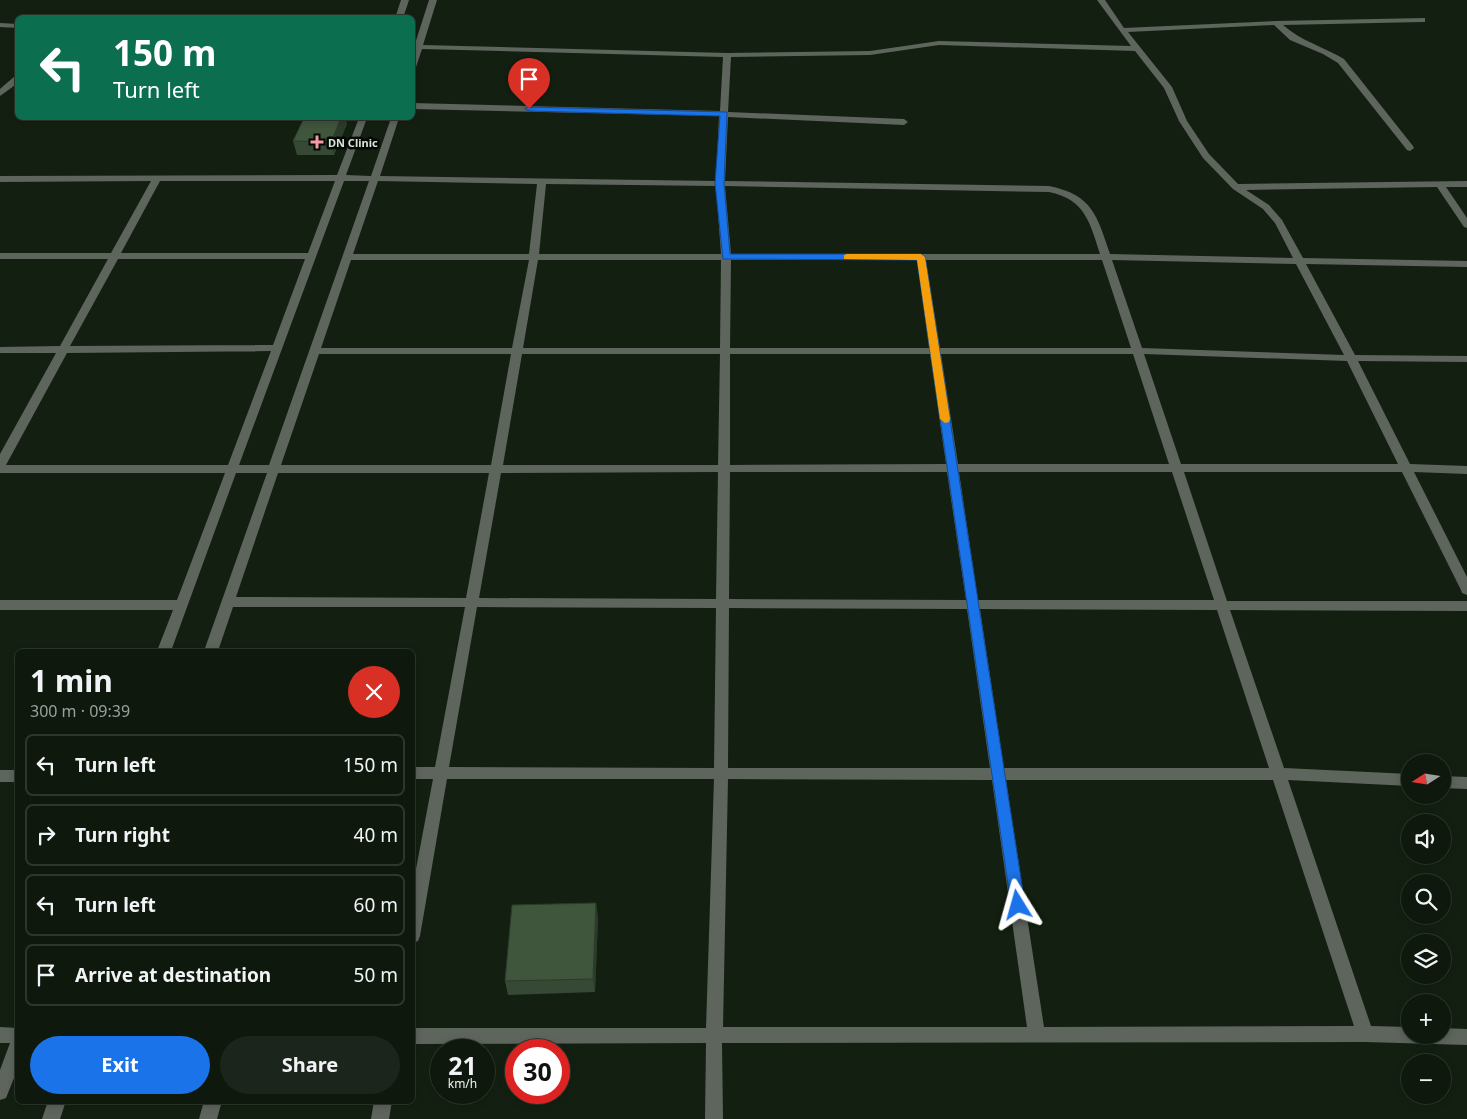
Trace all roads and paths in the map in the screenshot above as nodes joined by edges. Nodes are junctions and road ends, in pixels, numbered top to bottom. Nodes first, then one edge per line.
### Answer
1 (405, 0) edge
2 (433, 0) edge
3 (1101, 0) edge
4 (400, 15) edge
5 (1422, 20) dead end
6 (1276, 23) junction
7 (0, 25) edge
8 (15, 26) edge
9 (1122, 30) junction
10 (419, 47) junction
11 (1138, 49) junction
12 (727, 55) junction
13 (415, 58) edge
14 (15, 80) edge
15 (0, 93) edge
16 (415, 106) edge
17 (724, 114) junction
18 (362, 120) edge
19 (394, 120) edge
20 (904, 122) dead end
21 (1410, 148) dead end
22 (157, 178) junction
23 (339, 178) junction
24 (0, 179) edge
25 (374, 180) junction
26 (542, 182) junction
27 (720, 183) junction
28 (1440, 184) junction
29 (1467, 184) edge
30 (1236, 187) junction
31 (1467, 225) edge
32 (0, 256) edge
33 (114, 256) junction
34 (312, 256) junction
35 (534, 257) junction
36 (726, 257) junction
37 (921, 257) junction
38 (1106, 257) junction
39 (347, 258) junction
40 (1298, 260) junction
41 (1467, 264) edge
42 (277, 348) junction
43 (64, 349) junction
44 (0, 350) edge
45 (314, 351) junction
46 (517, 351) junction
47 (725, 351) junction
48 (935, 351) junction
49 (1137, 351) junction
50 (1351, 358) junction
51 (1467, 359) edge
52 (0, 465) edge
53 (274, 468) junction
54 (724, 468) junction
55 (952, 468) junction
56 (1176, 468) junction
57 (1406, 468) junction
58 (0, 469) edge
59 (232, 469) junction
60 (496, 469) junction
61 (1467, 470) edge
62 (1467, 590) edge
63 (228, 602) junction
64 (473, 603) junction
65 (722, 604) junction
66 (0, 605) edge
67 (182, 605) junction
68 (973, 605) junction
69 (1223, 605) junction
70 (1467, 606) edge
71 (165, 649) edge
72 (212, 649) edge
73 (415, 773) edge
74 (443, 773) junction
75 (721, 774) junction
76 (998, 774) junction
77 (1280, 774) junction
78 (0, 776) edge
79 (15, 776) edge
80 (1401, 780) edge
81 (1451, 782) edge
82 (1467, 783) edge
83 (415, 920) edge
84 (714, 1034) junction
85 (1365, 1034) junction
86 (0, 1035) edge
87 (15, 1036) edge
88 (415, 1036) edge
89 (1037, 1036) junction
90 (1467, 1038) edge
91 (15, 1053) edge
92 (0, 1092) edge
93 (57, 1104) edge
94 (212, 1104) edge
95 (382, 1104) edge
96 (51, 1119) edge
97 (208, 1119) edge
98 (380, 1119) edge
99 (714, 1119) edge

1 - 4 street
2 - 10 street
3 - 9 street
5 - 6 street
6 - 9 street
6 - 21 street
7 - 8 street
9 - 11 street
10 - 12 street
10 - 13 street
11 - 12 street
11 - 30 street
12 - 17 street
14 - 15 street
16 - 17 street
17 - 20 street
17 - 27 street
18 - 23 street
19 - 25 street
22 - 23 street
22 - 24 street
22 - 33 street
23 - 25 street
23 - 34 street
25 - 26 street
25 - 39 street
26 - 27 street
26 - 35 street
27 - 36 street
27 - 38 street
28 - 29 street
28 - 30 street
28 - 31 street
30 - 40 street
32 - 33 street
33 - 34 street
33 - 43 street
34 - 42 street
35 - 36 street
35 - 39 street
35 - 46 street
36 - 37 street
36 - 47 street
37 - 38 street
37 - 48 street
38 - 40 street
38 - 49 street
39 - 45 street
40 - 41 street
40 - 50 street
42 - 43 street
42 - 59 street
43 - 44 street
43 - 52 street
45 - 46 street
45 - 53 street
46 - 47 street
46 - 60 street
47 - 48 street
47 - 54 street
48 - 49 street
48 - 55 street
49 - 50 street
49 - 56 street
50 - 51 street
50 - 57 street
53 - 59 street
53 - 60 street
53 - 63 street
54 - 55 street
54 - 60 street
54 - 65 street
55 - 56 street
55 - 68 street
56 - 57 street
56 - 69 street
57 - 61 street
57 - 62 street
58 - 59 street
59 - 67 street
60 - 64 street
63 - 64 street
63 - 72 street
64 - 65 street
64 - 74 street
65 - 68 street
65 - 75 street
66 - 67 street
67 - 71 street
68 - 69 street
68 - 76 street
69 - 70 street
69 - 77 street
73 - 74 street
74 - 75 street
74 - 83 street
75 - 76 street
75 - 84 street
76 - 77 street
76 - 89 street
77 - 80 street
77 - 85 street
78 - 79 street
81 - 82 street
84 - 88 street
84 - 89 street
84 - 99 street
85 - 89 street
85 - 90 street
86 - 87 street
91 - 92 street
93 - 96 street
94 - 97 street
95 - 98 street

